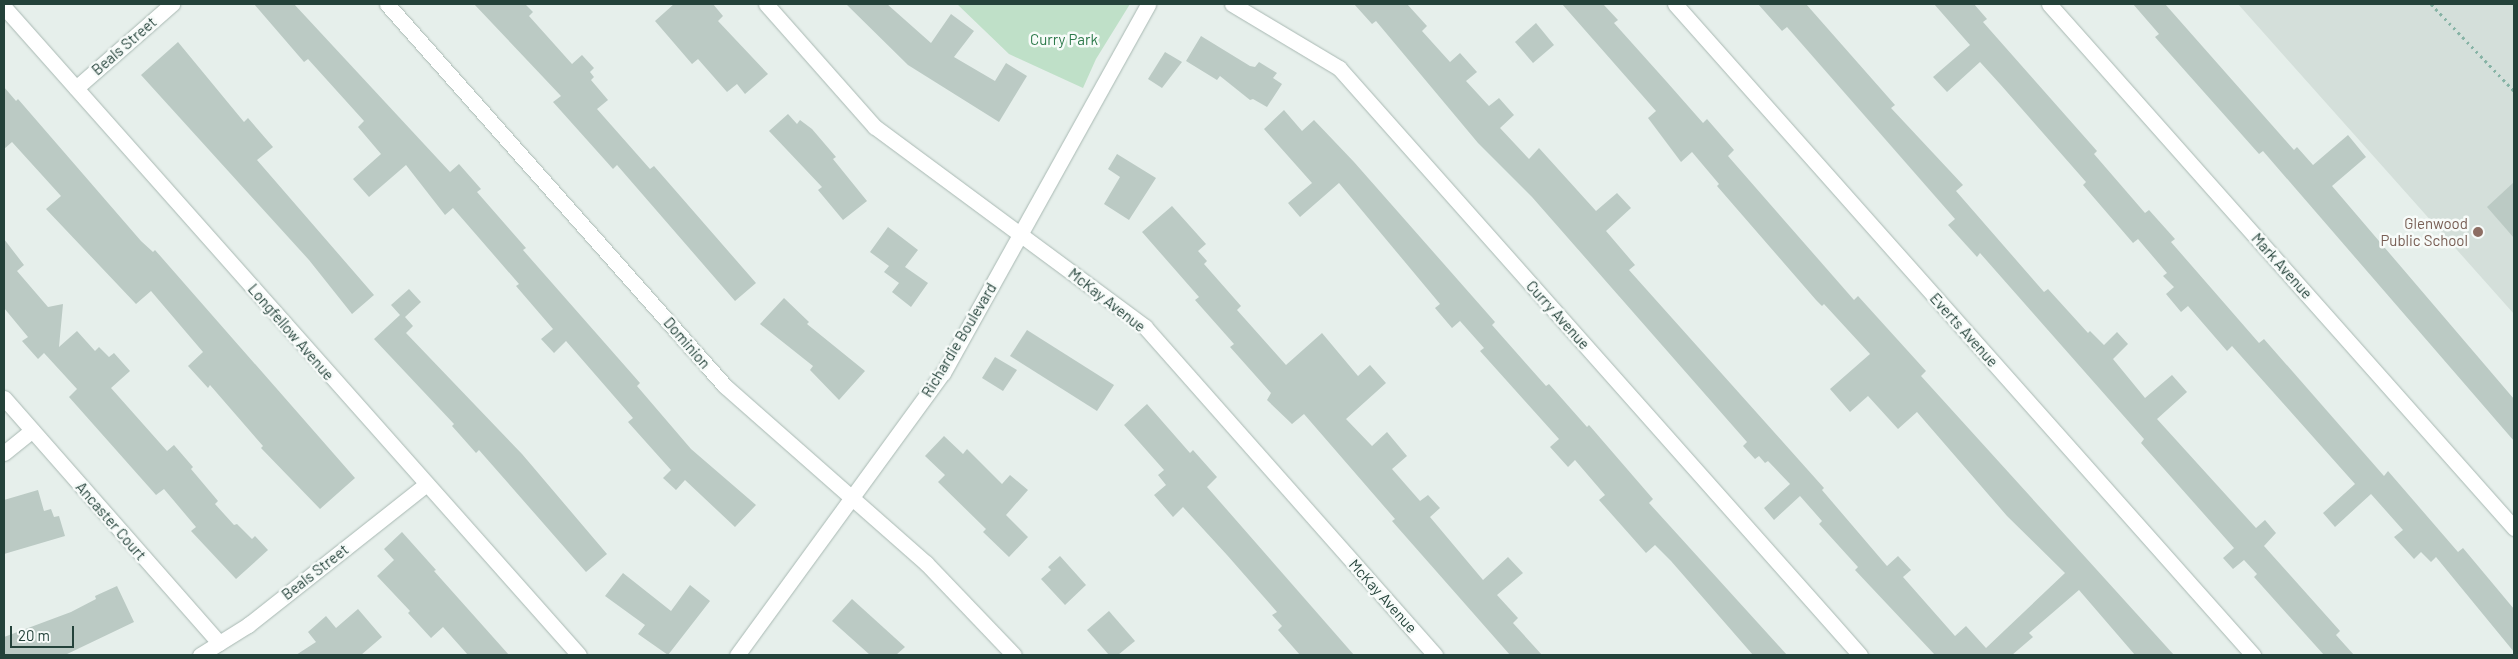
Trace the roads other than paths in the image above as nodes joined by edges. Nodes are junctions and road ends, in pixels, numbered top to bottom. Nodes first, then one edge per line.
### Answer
1 (172, 4) edge
2 (387, 4) edge
3 (766, 4) edge
4 (1148, 4) edge
5 (1232, 4) edge
6 (1675, 4) edge
7 (2049, 4) edge
8 (4, 7) edge
9 (76, 88) junction
10 (1022, 235) junction
11 (4, 398) edge
12 (32, 430) junction
13 (4, 453) edge
14 (426, 484) junction
15 (852, 497) junction
16 (2514, 528) edge
17 (219, 643) junction
18 (200, 655) edge
19 (580, 655) edge
20 (737, 655) edge
21 (1014, 655) edge
22 (1435, 655) edge
23 (1860, 655) edge
24 (2253, 655) edge

1 - 9 street, Beals Street
2 - 15 street, Dominion
3 - 10 street, McKay Avenue
4 - 10 street, Richardie Boulevard
5 - 23 street, Curry Avenue
6 - 24 street, Everts Avenue
7 - 16 street, Mark Avenue
8 - 9 street, Longfellow Avenue
9 - 14 street, Longfellow Avenue
10 - 15 street, Richardie Boulevard
10 - 22 street, McKay Avenue
11 - 12 street, Ancaster Court
12 - 13 street
12 - 17 street, Ancaster Court
14 - 17 street, Beals Street
14 - 19 street, Longfellow Avenue
15 - 20 street, Richardie Boulevard
15 - 21 street, Dominion
17 - 18 street, Beals Street

